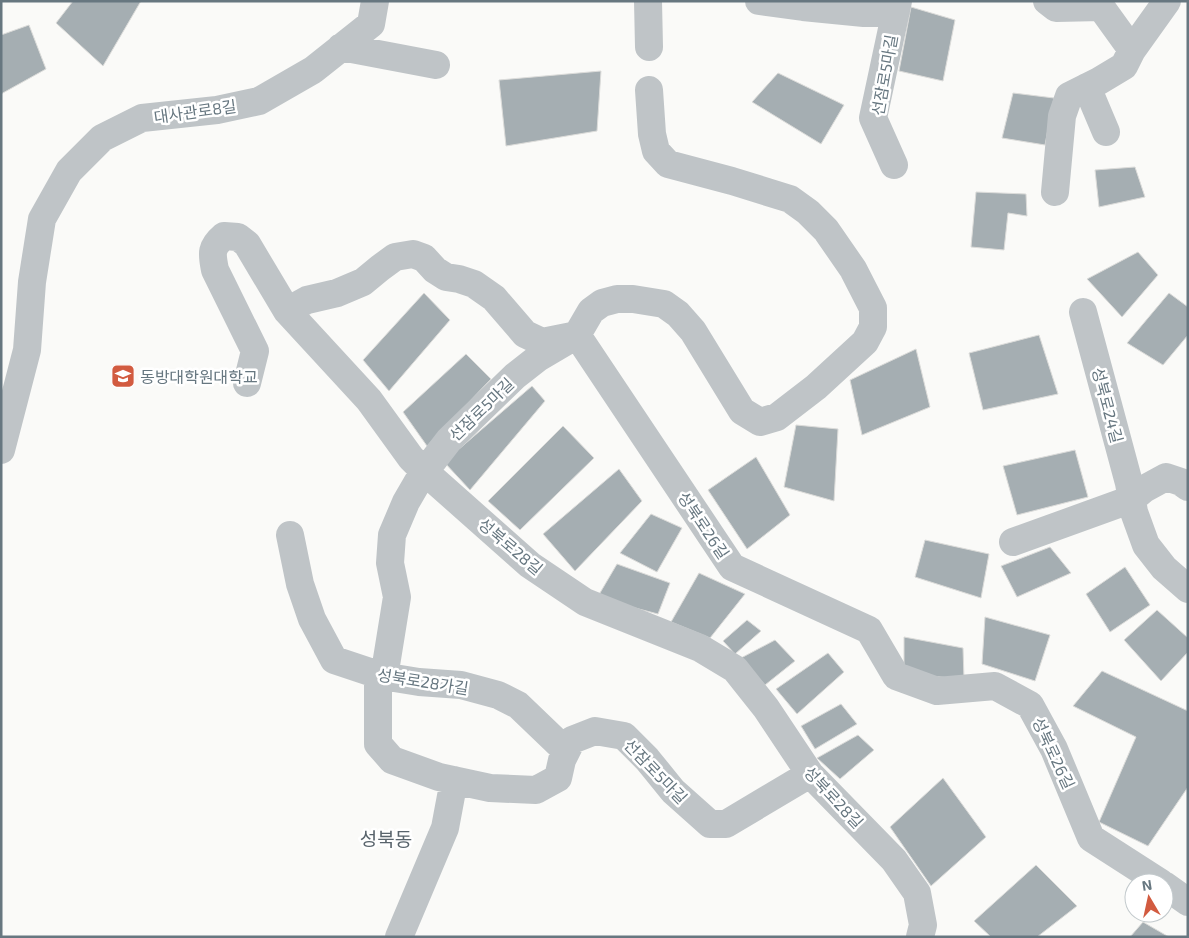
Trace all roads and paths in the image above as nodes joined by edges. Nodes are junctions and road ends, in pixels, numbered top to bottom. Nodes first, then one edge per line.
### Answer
1 (374, 1) edge
2 (648, 1) edge
3 (759, 1) edge
4 (1047, 1) edge
5 (1167, 1) edge
6 (897, 6) edge
7 (649, 46) dead end
8 (342, 47) junction
9 (1132, 50) junction
10 (436, 66) dead end
11 (1087, 87) junction
12 (649, 90) dead end
13 (1106, 132) dead end
14 (894, 165) dead end
15 (1054, 192) dead end
16 (287, 310) junction
17 (1082, 312) dead end
18 (578, 335) junction
19 (247, 383) dead end
20 (1, 450) edge
21 (424, 471) junction
22 (1188, 487) edge
23 (1132, 499) junction
24 (290, 535) dead end
25 (1013, 542) dead end
26 (1188, 589) edge
27 (382, 676) junction
28 (566, 752) junction
29 (810, 774) junction
30 (454, 780) junction
31 (1145, 873) edge
32 (1174, 891) edge
33 (1188, 902) edge
34 (399, 937) edge
35 (920, 937) edge

1 - 8 street, 대사관로8길
2 - 7 street
3 - 6 street, 선잠로5마길
4 - 9 street
5 - 9 street
6 - 14 street, 선잠로5마길
8 - 10 street
8 - 20 street, 대사관로8길
9 - 11 street
11 - 13 street
11 - 15 street
12 - 18 street
16 - 18 street
16 - 19 street, 성북로28길
16 - 21 street, 성북로28길
17 - 23 street, 성북로24길
18 - 21 street, 선잠로5마길
18 - 31 street, 성북로26길
21 - 27 street, 선잠로5마길
21 - 29 street, 성북로28길
22 - 23 street
23 - 25 street
23 - 26 street, 성북로24길
24 - 27 street, 성북로28가길
27 - 28 street, 성북로28가길
27 - 30 street, 선잠로5마길
28 - 29 street, 선잠로5마길
28 - 30 street, 선잠로5마길
29 - 35 street, 성북로28길
30 - 34 street
32 - 33 street, 성북로26길

